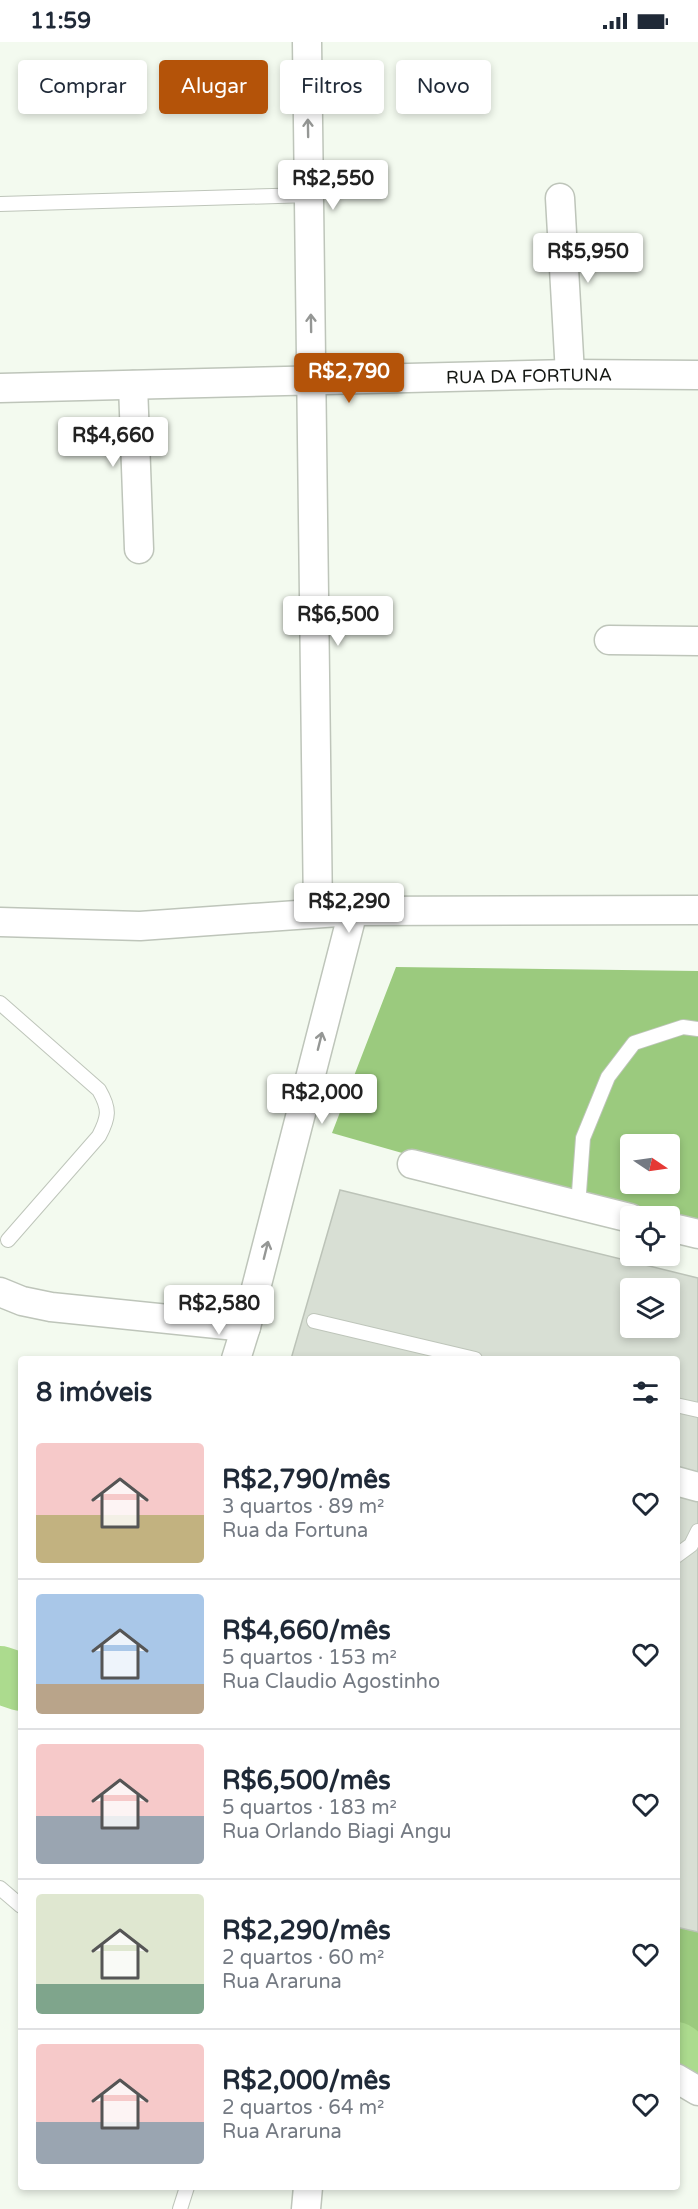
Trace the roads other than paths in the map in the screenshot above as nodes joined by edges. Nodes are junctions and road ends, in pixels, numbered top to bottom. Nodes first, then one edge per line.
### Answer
1 (307, 42) edge
2 (310, 195) junction
3 (560, 198) dead end
4 (0, 204) edge
5 (570, 374) junction
6 (698, 375) edge
7 (312, 381) junction
8 (133, 385) junction
9 (0, 388) edge
10 (139, 549) dead end
11 (609, 640) dead end
12 (698, 641) edge
13 (698, 910) edge
14 (353, 911) junction
15 (318, 913) junction
16 (0, 922) edge
17 (0, 1003) edge
18 (698, 1029) edge
19 (412, 1164) dead end
20 (578, 1206) junction
21 (620, 1216) edge
22 (680, 1230) edge
23 (698, 1234) edge
24 (8, 1240) dead end
25 (0, 1292) edge
26 (314, 1321) dead end
27 (246, 1327) junction
28 (443, 1355) edge
29 (237, 1356) edge
30 (680, 1406) edge
31 (698, 1410) edge
32 (680, 1482) edge
33 (698, 1486) edge
34 (698, 1530) edge
35 (680, 1553) edge
36 (0, 1888) edge
37 (18, 1903) edge
38 (680, 2080) edge
39 (698, 2091) edge
40 (186, 2190) edge
41 (308, 2190) edge
42 (180, 2209) edge
43 (306, 2209) edge

2 -> 1 street
2 - 4 lane
7 -> 2 street
3 - 5 street
5 - 6 street, RUA DA FORTUNA
5 - 7 street, RUA DA FORTUNA
7 - 8 street, RUA DA FORTUNA
7 - 15 street
8 - 9 street, RUA DA FORTUNA
8 - 10 street
11 - 12 street
13 - 14 street
14 - 15 street
27 -> 14 street
15 - 16 street
17 - 24 lane
18 - 20 lane
19 - 20 street
20 - 21 street
22 - 23 street
25 - 27 street
26 - 28 lane
27 - 29 street
30 - 31 lane
32 - 33 street
34 - 35 lane
36 - 37 lane
38 - 39 street
40 - 42 lane
41 - 43 street

